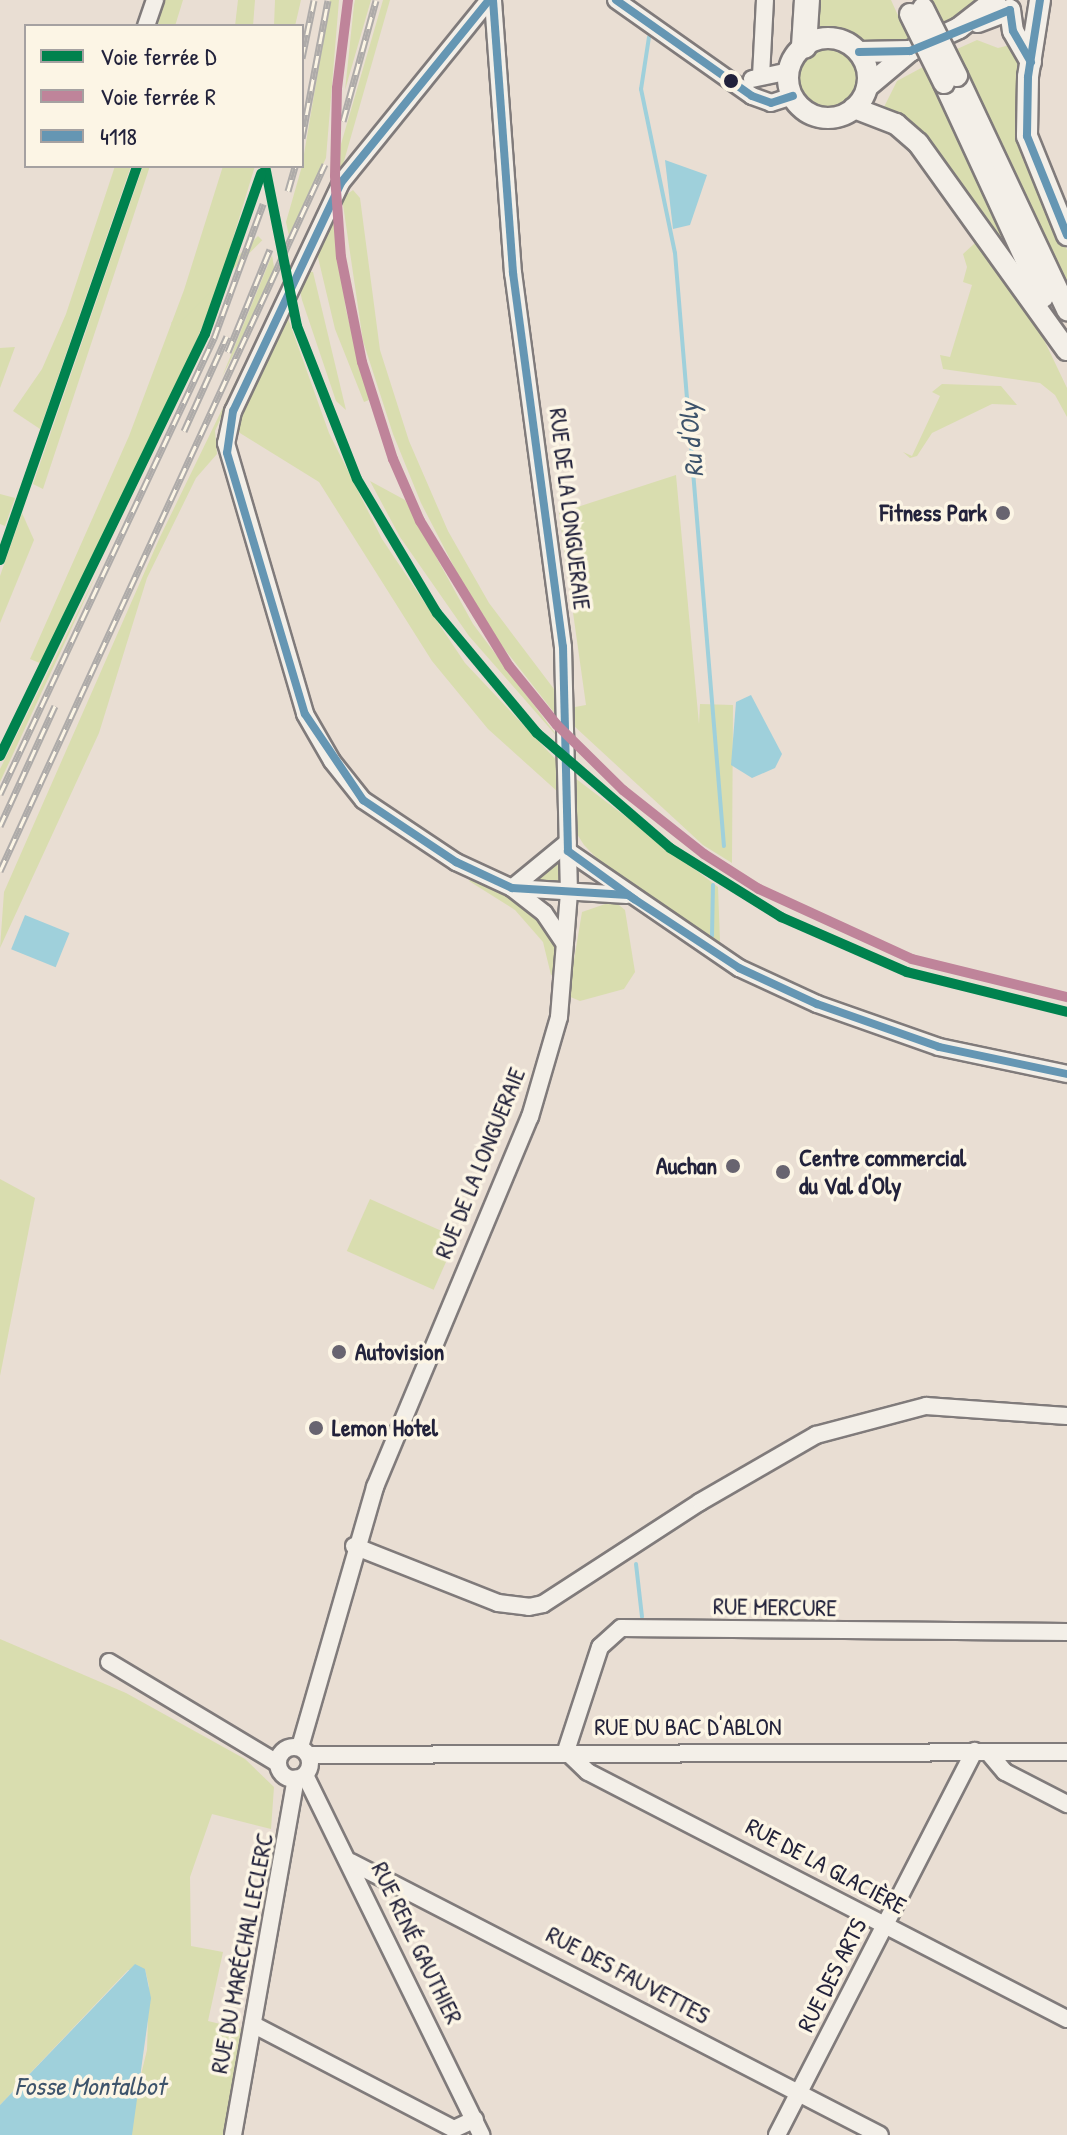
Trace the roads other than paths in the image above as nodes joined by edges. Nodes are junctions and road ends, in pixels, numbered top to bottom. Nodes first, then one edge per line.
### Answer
1 (155, 0) edge
2 (491, 0) edge
3 (616, 0) edge
4 (765, 0) edge
5 (807, 0) edge
6 (1038, 0) edge
7 (913, 6) edge
8 (999, 7) edge
9 (147, 24) edge
10 (804, 46) junction
11 (910, 51) junction
12 (859, 52) junction
13 (1031, 62) junction
14 (789, 71) junction
15 (761, 76) junction
16 (950, 80) junction
17 (731, 82) junction
18 (867, 87) junction
19 (793, 96) junction
20 (854, 108) junction
21 (1067, 235) edge
22 (1067, 310) edge
23 (1067, 350) edge
24 (568, 847) junction
25 (512, 888) junction
26 (569, 893) junction
27 (628, 895) junction
28 (565, 944) junction
29 (1067, 1074) edge
30 (1067, 1416) edge
31 (354, 1546) junction
32 (1067, 1632) edge
33 (109, 1662) dead end
34 (304, 1751) junction
35 (566, 1751) junction
36 (603, 1751) junction
37 (981, 1752) junction
38 (1067, 1752) edge
39 (277, 1763) junction
40 (301, 1777) junction
41 (605, 1780) junction
42 (1067, 1804) edge
43 (351, 1862) junction
44 (885, 1924) junction
45 (1067, 2019) edge
46 (254, 2025) junction
47 (799, 2093) junction
48 (478, 2127) edge
49 (233, 2135) edge
50 (777, 2135) edge
51 (880, 2135) edge

1 - 9 street
2 - 24 street, RUE DE LA LONGUERAIE
2 - 25 street
3 - 17 street
4 - 15 street
5 - 10 highway
6 - 8 main road
6 - 13 main road
7 - 16 main road, bridge
8 - 11 main road
8 - 13 main road
10 - 12 main road
10 - 14 main road
11 - 12 main road
11 - 18 main road
12 - 18 main road
13 - 21 main road
14 - 15 street
14 - 19 main road
15 - 17 street
16 - 22 main road
16 - 23 main road
17 - 19 street
18 - 20 main road
19 - 20 main road
20 - 23 main road
24 - 25 street
24 - 26 street, RUE DE LA LONGUERAIE
24 - 27 street
25 - 26 street
25 - 28 street
26 - 27 street
26 - 28 street, RUE DE LA LONGUERAIE
27 - 29 street
28 - 31 street, RUE DE LA LONGUERAIE
30 - 31 street
31 - 34 street, RUE DE LA LONGUERAIE
32 - 35 street, RUE MERCURE
33 - 39 street
34 - 35 street, RUE DU BAC D'ABLON
34 - 39 street
34 - 40 street, RUE DU MARÉCHAL LECLERC
35 - 36 street, RUE DU BAC D'ABLON
35 - 41 street, RUE DE LA GLACIÈRE
36 - 37 street, RUE DU BAC D'ABLON
36 - 41 street
37 - 38 street, RUE DU BAC D'ABLON
37 - 42 street
37 - 44 street, RUE DES ARTS
39 - 40 street
40 - 43 street, RUE RENÉ GAUTHIER
40 - 46 street, RUE DU MARÉCHAL LECLERC
41 - 44 street, RUE DE LA GLACIÈRE
43 - 47 street, RUE DES FAUVETTES
43 - 48 street, RUE RENÉ GAUTHIER
44 - 45 street, RUE DE LA GLACIÈRE
44 - 47 street, RUE DES ARTS
46 - 48 street
46 - 49 street, RUE DU MARÉCHAL LECLERC
47 - 50 street, RUE DES ARTS
47 - 51 street, RUE DES FAUVETTES

